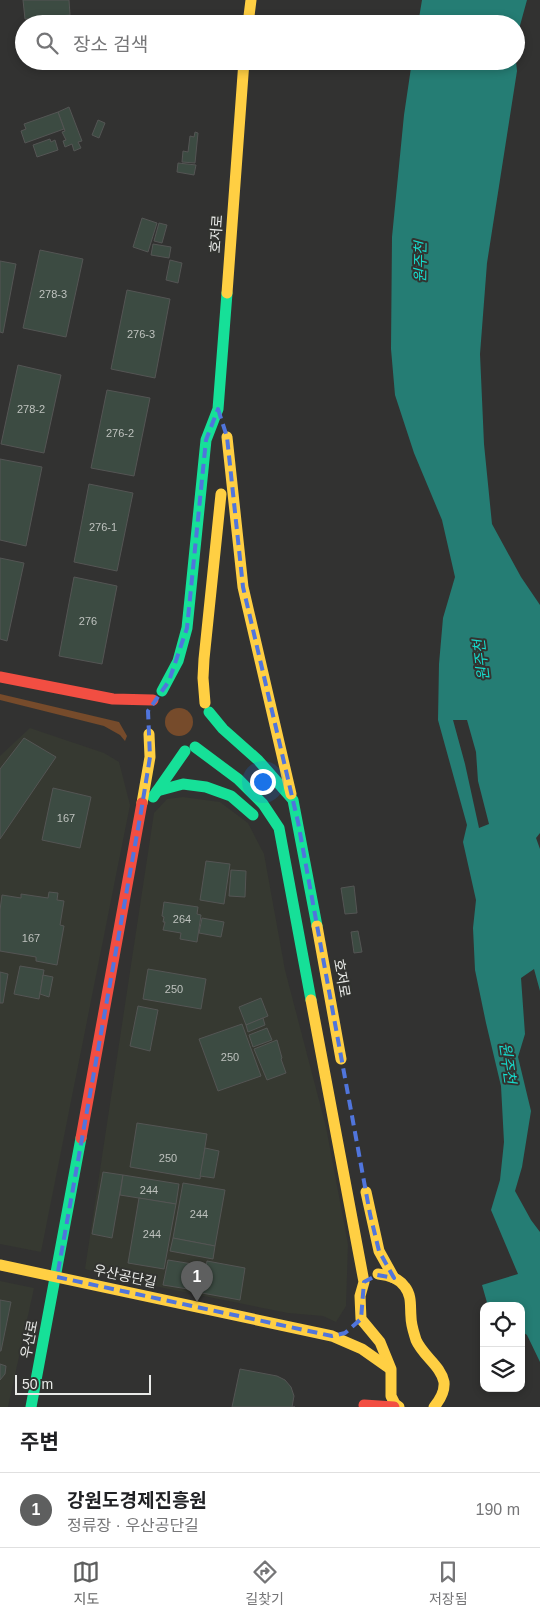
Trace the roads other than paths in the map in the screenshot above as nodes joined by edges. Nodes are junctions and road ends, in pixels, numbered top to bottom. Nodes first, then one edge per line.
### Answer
1 (251, 0) edge
2 (249, 15) edge
3 (243, 70) edge
4 (218, 409) junction
5 (227, 437) junction
6 (0, 678) edge
7 (180, 688) dead end
8 (162, 691) junction
9 (194, 692) dead end
10 (113, 699) junction
11 (153, 700) junction
12 (207, 707) junction
13 (134, 710) dead end
14 (148, 711) dead end
15 (198, 743) junction
16 (157, 791) junction
17 (293, 800) junction
18 (141, 812) junction
19 (258, 823) dead end
20 (272, 846) dead end
21 (291, 895) junction
22 (343, 1072) dead end
23 (363, 1180) dead end
24 (0, 1265) edge
25 (57, 1277) junction
26 (394, 1278) junction
27 (364, 1282) junction
28 (355, 1324) junction
29 (332, 1336) junction
30 (391, 1369) junction
31 (443, 1402) edge
32 (367, 1406) edge
33 (31, 1407) edge
34 (394, 1407) edge
35 (399, 1407) edge
36 (434, 1407) edge

1 - 2 street
3 - 4 street, 호저로
4 - 5 street
4 - 8 street
5 - 12 street
5 - 17 street
6 - 10 street
7 - 8 street
8 - 11 street
9 - 12 street, 호저로
10 - 11 street
10 - 13 street
11 - 14 street
12 - 15 street
12 - 17 street, 호저로
15 - 16 street
15 - 18 street, 우산로
15 - 21 street
16 - 18 street
16 - 19 street
17 - 22 street, 호저로
18 - 25 street, 우산로
20 - 21 street
21 - 27 street
23 - 26 street
24 - 25 street, 우산공단길
25 - 29 street, 우산공단길
25 - 33 street, 우산로
26 - 27 street
26 - 31 street
27 - 28 street
28 - 29 street
28 - 30 street
29 - 30 street, 우산공단길
30 - 35 street
31 - 36 street
32 - 34 street

